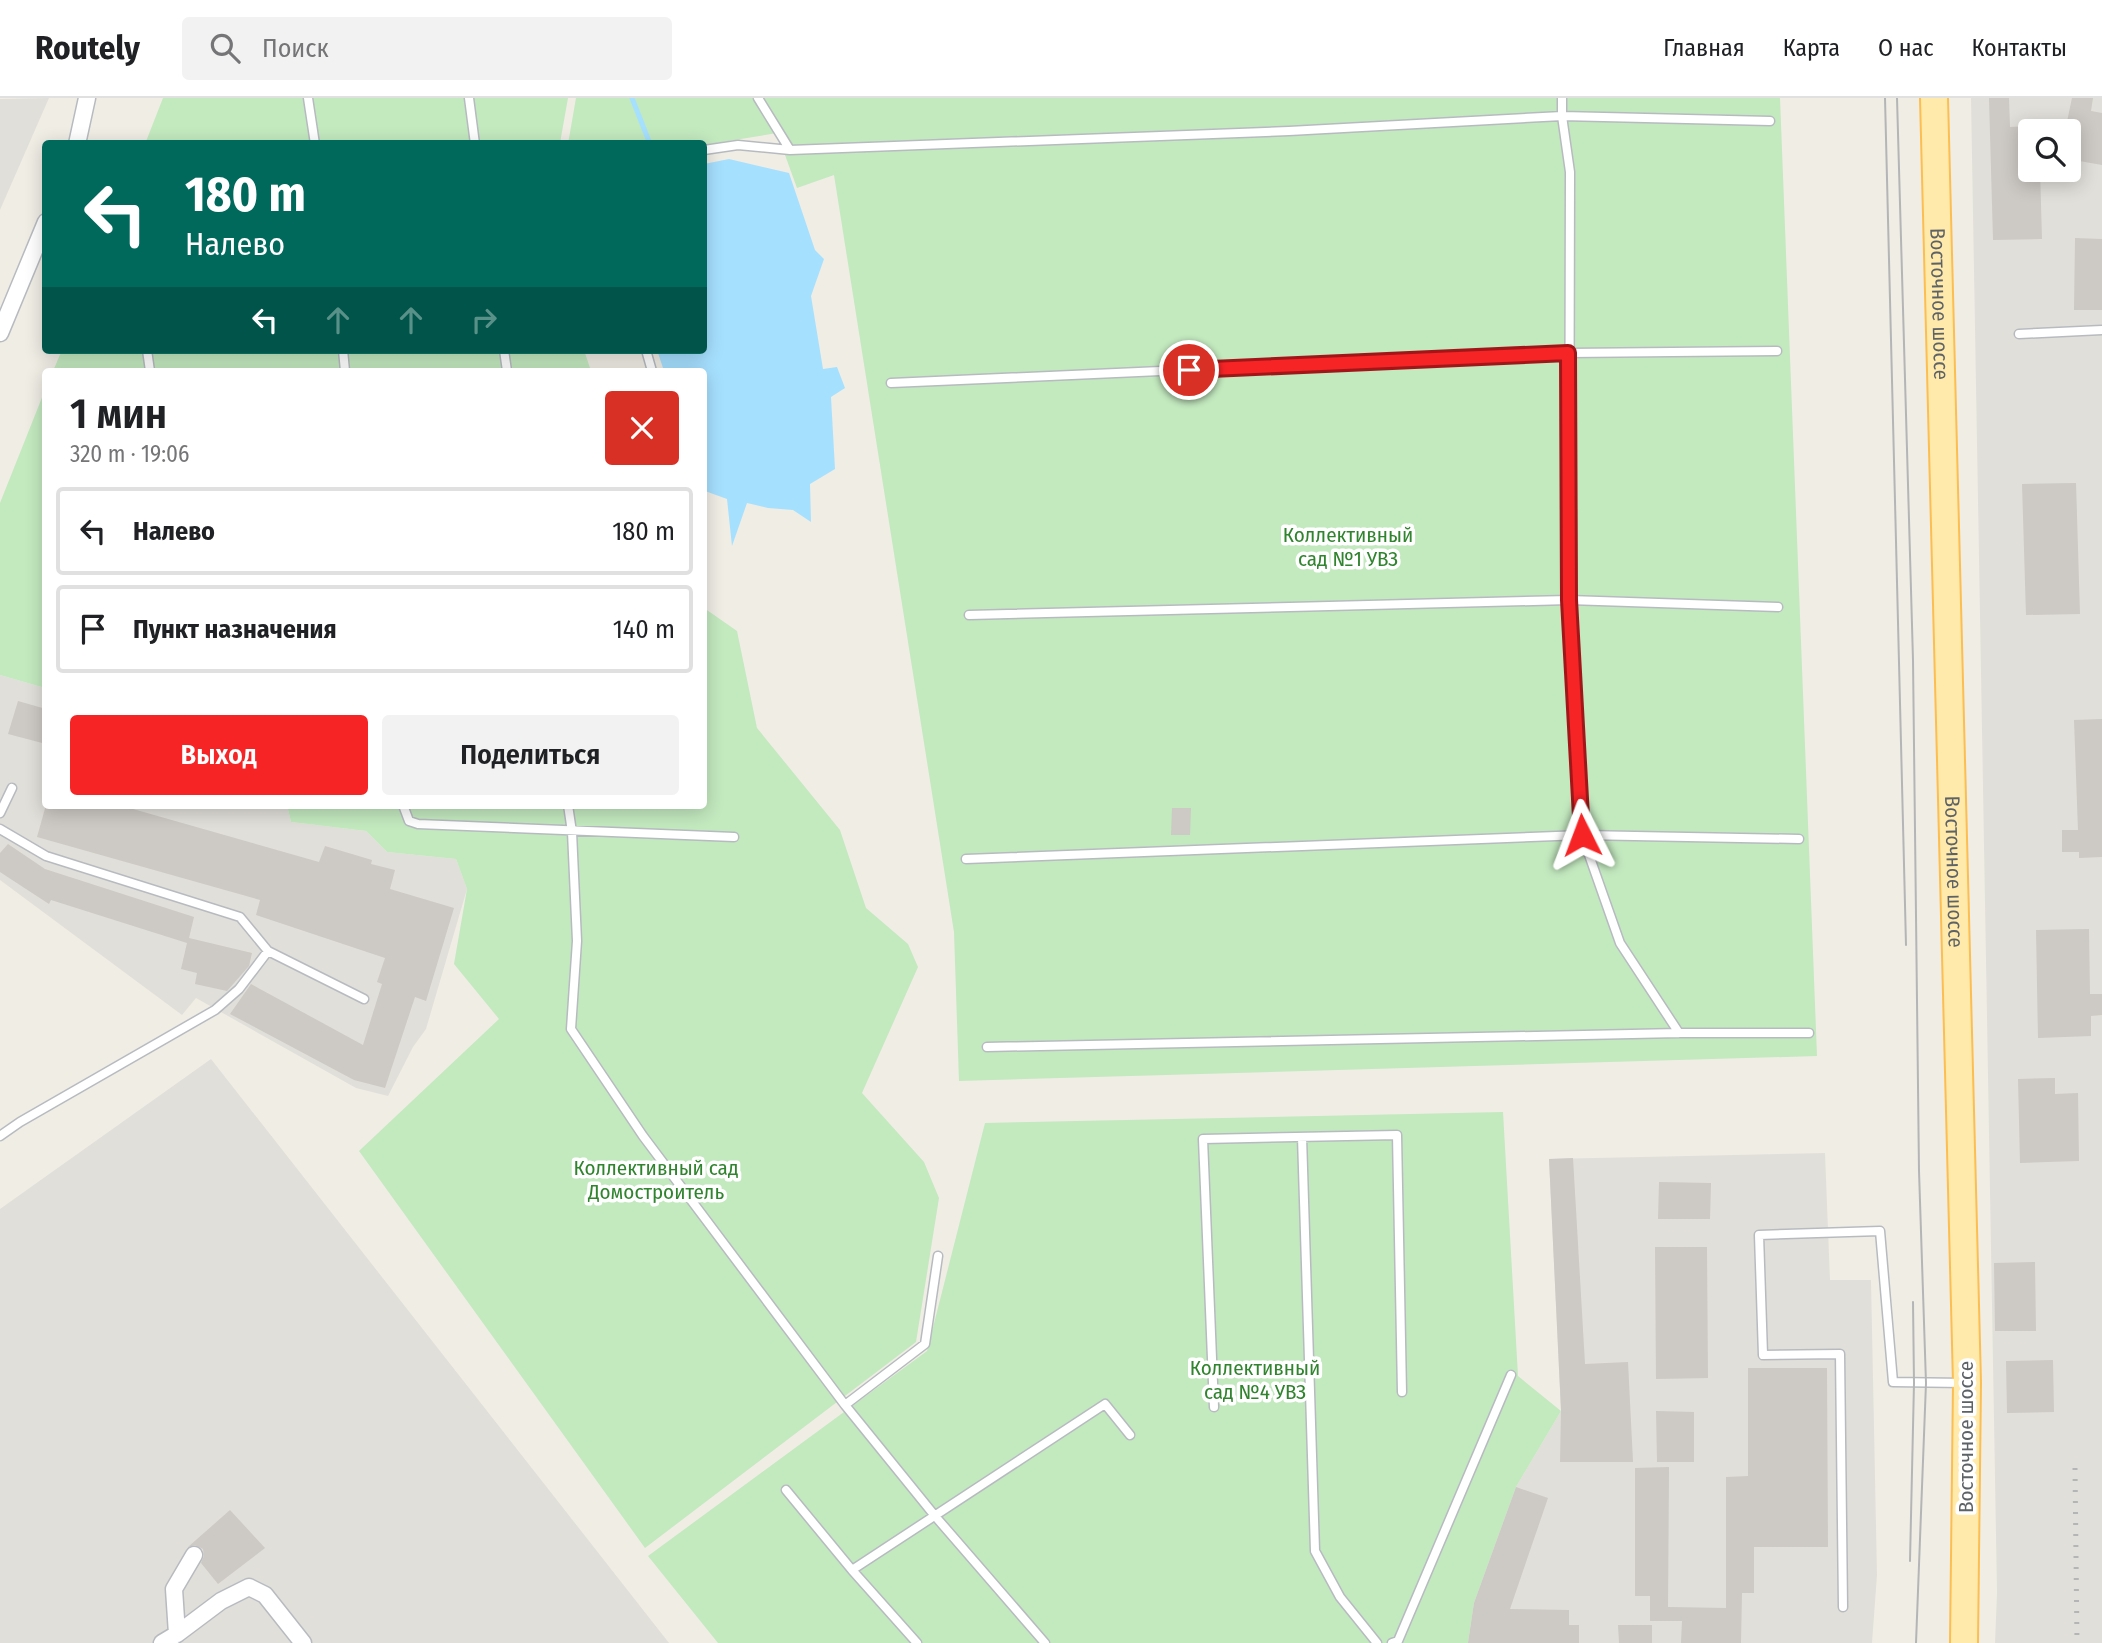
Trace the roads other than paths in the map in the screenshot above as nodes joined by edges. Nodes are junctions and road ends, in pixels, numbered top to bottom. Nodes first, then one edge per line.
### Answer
1 (88, 98) edge
2 (308, 98) edge
3 (469, 98) edge
4 (758, 98) edge
5 (1562, 98) edge
6 (1934, 98) edge
7 (1562, 116) junction
8 (1770, 121) dead end
9 (78, 140) edge
10 (314, 140) edge
11 (474, 140) edge
12 (707, 150) edge
13 (790, 150) junction
14 (40, 253) edge
15 (2102, 330) edge
16 (0, 333) edge
17 (2019, 334) dead end
18 (1777, 351) dead end
19 (1568, 353) junction
20 (891, 383) dead end
21 (1569, 600) junction
22 (1778, 607) dead end
23 (969, 615) dead end
24 (12, 788) dead end
25 (404, 809) edge
26 (569, 809) edge
27 (0, 813) edge
28 (0, 829) edge
29 (572, 832) junction
30 (1582, 835) junction
31 (734, 837) dead end
32 (1799, 839) dead end
33 (967, 859) dead end
34 (268, 951) junction
35 (364, 999) dead end
36 (1679, 1032) junction
37 (1810, 1033) dead end
38 (987, 1047) dead end
39 (0, 1136) edge
40 (1302, 1137) junction
41 (938, 1256) dead end
42 (1511, 1375) dead end
43 (1967, 1383) junction
44 (1402, 1392) dead end
45 (845, 1405) junction
46 (1214, 1407) dead end
47 (1130, 1435) dead end
48 (786, 1490) dead end
49 (935, 1516) junction
50 (194, 1555) dead end
51 (852, 1570) junction
52 (1843, 1607) dead end
53 (177, 1634) junction
54 (162, 1643) edge
55 (303, 1643) edge
56 (917, 1643) edge
57 (1045, 1643) edge
58 (1377, 1643) edge
59 (1392, 1643) edge
60 (1964, 1643) edge

1 - 9 street
2 - 10 lane
3 - 11 lane
4 - 13 lane
5 - 7 lane
6 - 43 main road, Восточное шоссе
7 - 8 lane
7 - 13 lane
7 - 19 lane
12 - 13 lane
14 - 16 street
15 - 17 lane
18 - 19 lane
19 - 20 lane
19 - 21 lane
21 - 22 lane
21 - 23 lane
21 - 30 lane
24 - 27 lane
25 - 29 lane
26 - 29 lane
28 - 34 lane
29 - 31 lane
29 - 45 lane
30 - 32 lane
30 - 33 lane
30 - 36 lane
34 - 35 lane
34 - 39 lane
36 - 37 lane
36 - 38 lane
40 - 44 lane
40 - 46 lane
40 - 58 lane
41 - 45 lane
42 - 59 lane
43 - 52 lane
43 - 60 main road, Восточное шоссе
45 - 49 lane
47 - 49 lane
48 - 51 lane
49 - 51 lane
49 - 57 lane
50 - 53 street
51 - 56 lane
53 - 54 street
53 - 55 street

